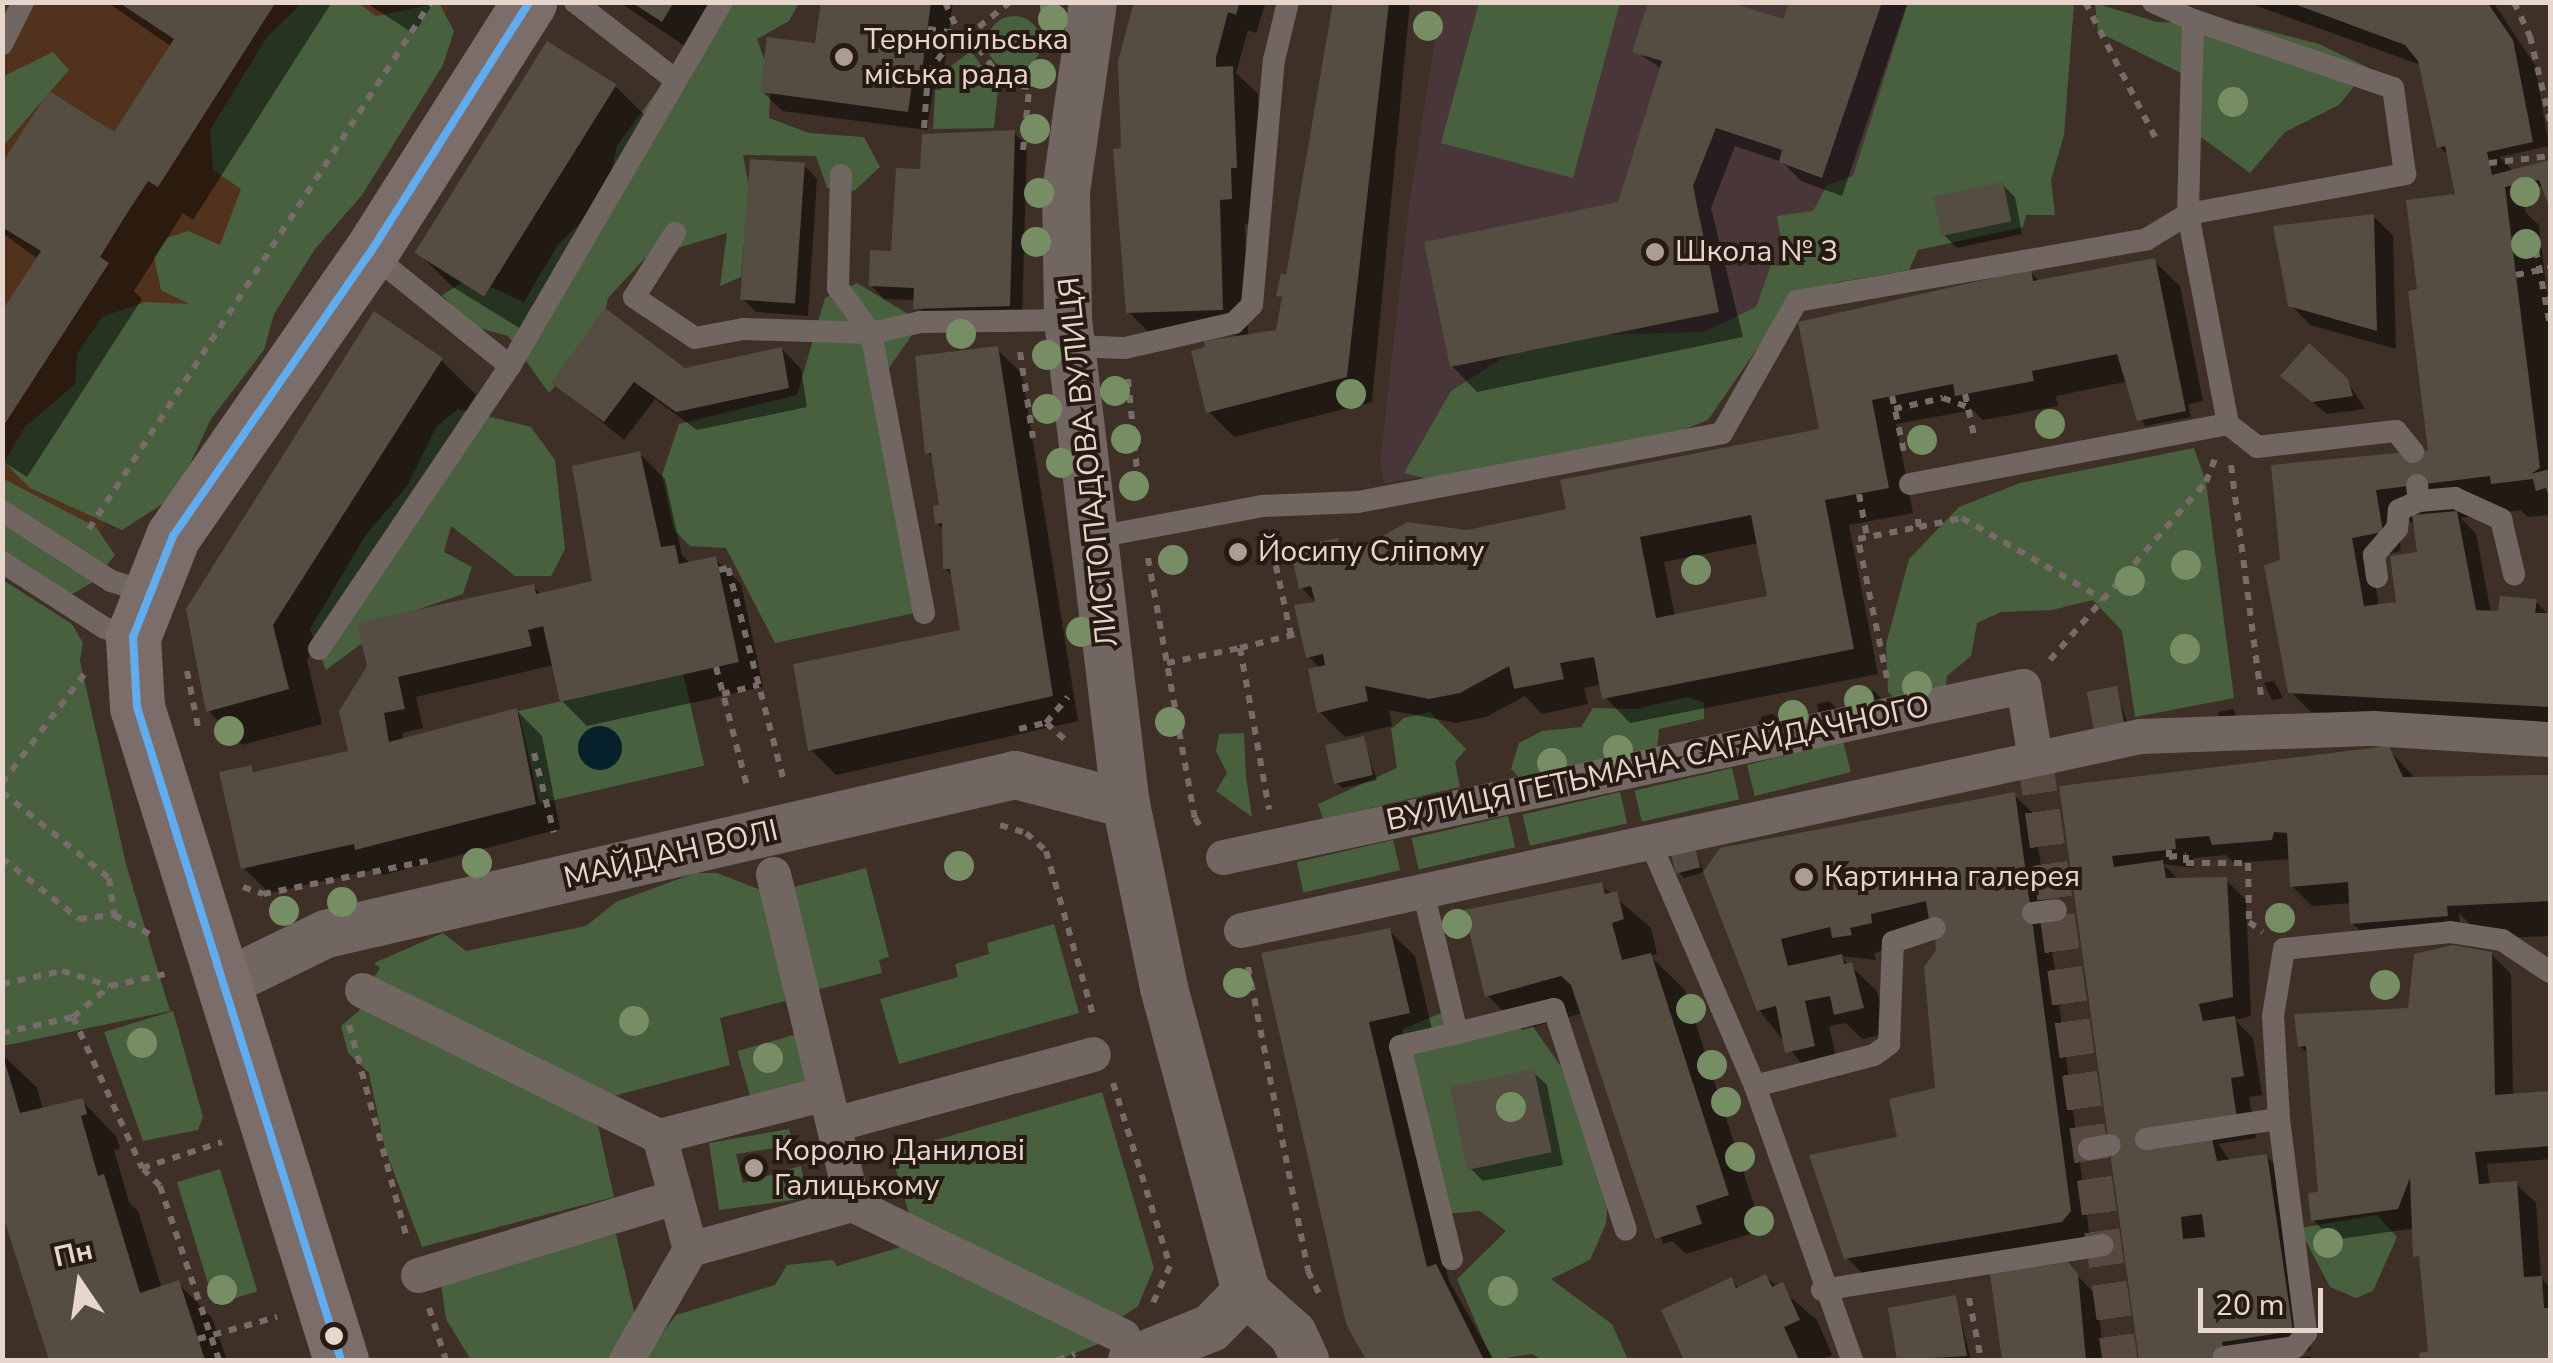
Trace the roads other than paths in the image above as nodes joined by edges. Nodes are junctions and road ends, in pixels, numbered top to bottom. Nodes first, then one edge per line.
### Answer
1 (22, 2) edge
2 (530, 2) edge
3 (575, 2) edge
4 (722, 2) edge
5 (1093, 2) edge
6 (1288, 2) edge
7 (2153, 2) edge
8 (2193, 20) junction
9 (2, 44) edge
10 (673, 78) junction
11 (840, 175) dead end
12 (2188, 214) junction
13 (675, 233) dead end
14 (370, 252) junction
15 (872, 333) junction
16 (1069, 333) junction
17 (510, 366) junction
18 (2228, 424) junction
19 (2414, 452) dead end
20 (1910, 484) road end
21 (2, 511) edge
22 (1120, 532) junction
23 (2, 562) edge
24 (2514, 574) dead end
25 (2377, 577) dead end
26 (924, 612) dead end
27 (130, 634) junction
28 (319, 650) dead end
29 (2550, 739) edge
30 (2035, 758) junction
31 (1126, 804) junction
32 (1650, 842) junction
33 (1223, 857) dead end
34 (774, 874) dead end
35 (1422, 891) junction
36 (1935, 928) dead end
37 (1240, 930) road end
38 (2550, 972) edge
39 (197, 988) junction
40 (362, 990) road end
41 (1457, 1033) junction
42 (1100, 1053) road end
43 (1755, 1086) junction
44 (829, 1109) junction
45 (2279, 1118) junction
46 (659, 1136) junction
47 (2146, 1139) dead end
48 (675, 1198) junction
49 (852, 1204) junction
50 (1626, 1230) dead end
51 (2102, 1245) dead end
52 (690, 1249) junction
53 (1452, 1259) dead end
54 (418, 1275) road end
55 (1822, 1290) junction
56 (1246, 1292) junction
57 (1134, 1339) edge
58 (2224, 1356) dead end
59 (341, 1360) edge
60 (626, 1360) edge
61 (1305, 1360) edge
62 (1852, 1360) edge

1 - 9 lane
2 - 14 main road
3 - 10 lane
4 - 10 lane
5 - 16 street, ЛИСТОПАДОВА ВУЛИЦЯ
6 - 16 lane
7 - 8 lane
8 - 12 lane
8 - 12 lane
10 - 17 lane
11 - 15 lane
12 - 18 lane
12 - 22 lane
13 - 15 lane
14 - 17 lane
14 - 27 main road
15 - 16 lane
15 - 26 lane
16 - 22 street, ЛИСТОПАДОВА ВУЛИЦЯ
17 - 28 lane
18 - 19 lane
18 - 20 lane
21 - 27 lane
22 - 31 street, ЛИСТОПАДОВА ВУЛИЦЯ
23 - 27 lane
24 - 25 lane
27 - 39 main road
29 - 30 street
30 - 32 street
30 - 33 street, ВУЛИЦЯ ГЕТЬМАНА САГАЙДАЧНОГО
31 - 39 street, МАЙДАН ВОЛІ
31 - 56 street, ЛИСТОПАДОВА ВУЛИЦЯ
32 - 35 street
32 - 43 lane
34 - 44 street
35 - 37 street
35 - 41 lane
36 - 43 lane
38 - 45 lane
39 - 59 main road
40 - 46 street
41 - 50 lane
41 - 53 lane
42 - 44 street
43 - 55 lane
44 - 46 street
44 - 49 street
45 - 47 lane
45 - 58 lane
46 - 48 street
48 - 52 street
48 - 54 street
49 - 52 street
49 - 57 street
51 - 55 lane
52 - 60 street
55 - 62 lane
56 - 57 street
56 - 61 street

